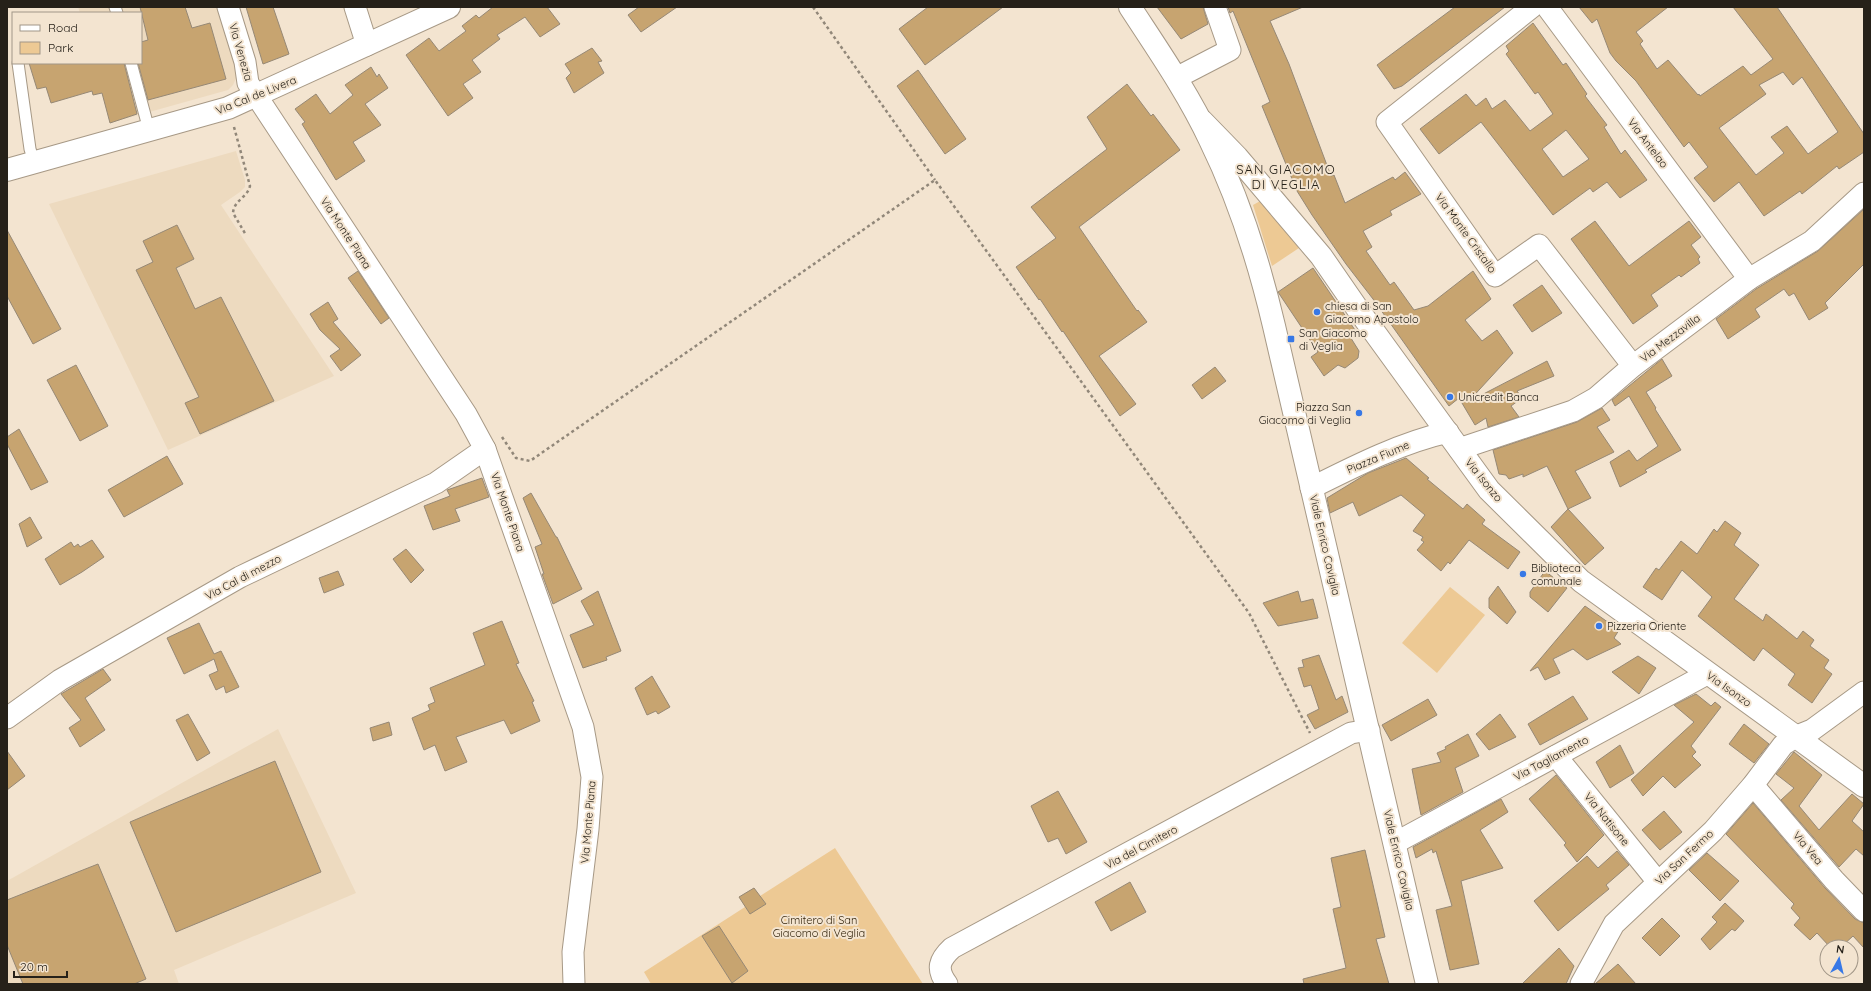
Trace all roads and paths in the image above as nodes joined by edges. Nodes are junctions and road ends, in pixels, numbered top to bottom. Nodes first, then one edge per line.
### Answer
1 (228, 7) edge
2 (355, 7) edge
3 (449, 7) edge
4 (813, 7) edge
5 (1130, 7) edge
6 (1215, 7) edge
7 (1532, 7) edge
8 (1547, 7) edge
9 (367, 45) junction
10 (18, 64) edge
11 (131, 64) edge
12 (1176, 78) junction
13 (257, 96) junction
14 (1196, 114) junction
15 (234, 127) dead end
16 (150, 130) junction
17 (34, 162) junction
18 (7, 170) edge
19 (935, 180) junction
20 (1864, 193) edge
21 (246, 235) dead end
22 (1749, 279) junction
23 (1633, 366) junction
24 (499, 432) dead end
25 (1454, 440) junction
26 (485, 449) junction
27 (1311, 488) junction
28 (1707, 674) junction
29 (1864, 692) edge
30 (7, 718) edge
31 (1369, 730) junction
32 (1797, 736) junction
33 (1314, 754) junction
34 (1556, 756) junction
35 (1753, 785) junction
36 (1864, 786) edge
37 (1395, 843) junction
38 (1658, 882) junction
39 (1864, 910) edge
40 (574, 984) edge
41 (946, 984) edge
42 (1427, 984) edge
43 (1581, 984) edge

1 - 13 street, Via Venezia
2 - 9 street
3 - 9 main road, Via Cal de Livera
4 - 19 path
5 - 12 main road
6 - 12 street
7 - 23 street, Via Monte Cristallo
8 - 22 street, Via Antelao
9 - 13 main road, Via Cal de Livera
10 - 17 lane
11 - 16 lane
12 - 14 main road
13 - 16 main road, Via Cal de Livera
13 - 26 street, Via Monte Piana
14 - 25 main road, Via Isonzo
14 - 27 main road, Viale Enrico Caviglia
15 - 21 path
16 - 17 main road, Via Cal de Livera
17 - 18 main road, Via Cal de Livera
19 - 24 path
19 - 33 path
20 - 22 street, Via Mezzavilla
22 - 23 street, Via Mezzavilla
23 - 25 street, Via Mezzavilla
25 - 27 street, Piazza Fiume
25 - 28 main road, Via Isonzo
26 - 30 street, Via Cal di mezzo
26 - 40 street, Via Monte Piana
27 - 31 main road, Viale Enrico Caviglia
28 - 32 main road, Via Isonzo
28 - 34 street, Via Tagliamento
29 - 32 street, Via San Fermo
31 - 33 street, Via del Cimitero
31 - 37 main road, Viale Enrico Caviglia
32 - 35 street, Via San Fermo
32 - 36 main road, Via Isonzo
33 - 41 street, Via del Cimitero
34 - 37 street, Via Tagliamento
34 - 38 street, Via Natisone
35 - 38 street, Via San Fermo
35 - 39 street, Via Vea
37 - 42 main road, Viale Enrico Caviglia
38 - 43 street, Via San Fermo

